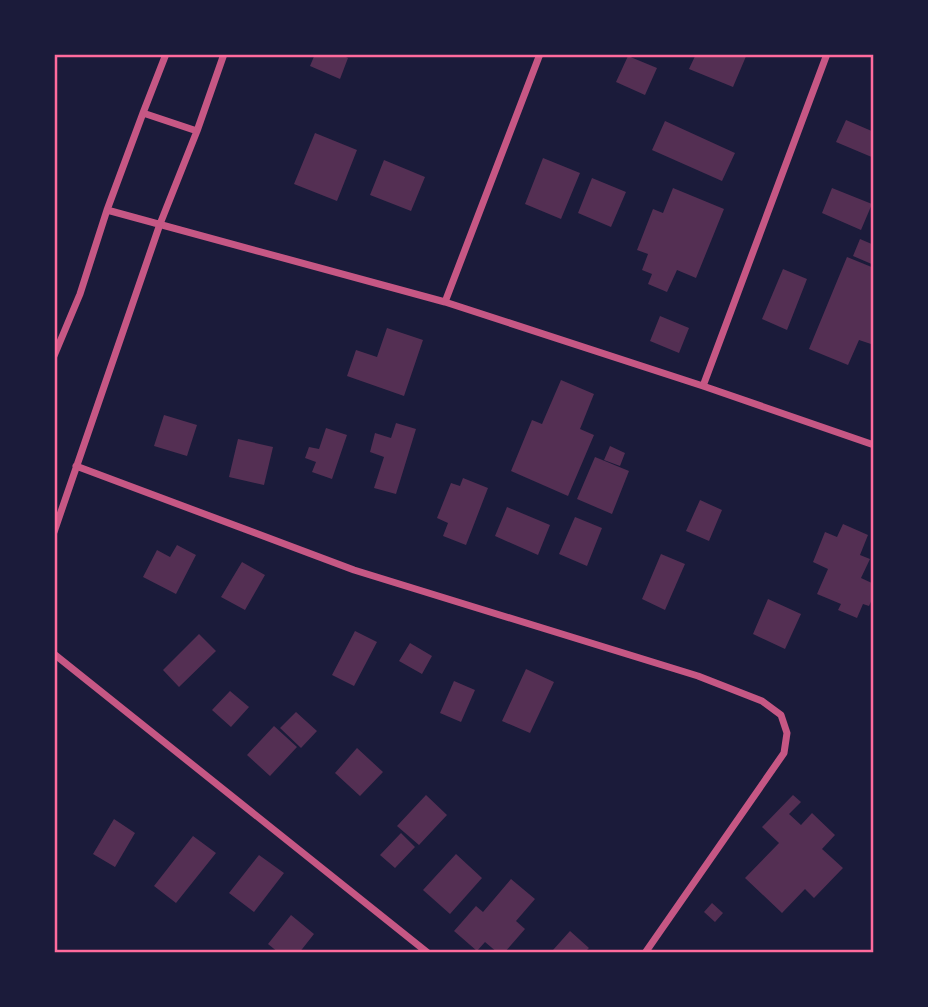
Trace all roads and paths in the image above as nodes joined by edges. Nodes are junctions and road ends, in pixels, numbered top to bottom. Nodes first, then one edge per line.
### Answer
1 (166, 54) edge
2 (224, 54) edge
3 (540, 54) edge
4 (827, 54) edge
5 (142, 113) junction
6 (197, 131) junction
7 (107, 209) junction
8 (160, 224) junction
9 (445, 302) junction
10 (54, 356) edge
11 (703, 386) junction
12 (874, 445) edge
13 (76, 466) junction
14 (54, 533) edge
15 (54, 654) edge
16 (428, 953) edge
17 (645, 953) edge

1 - 5 street
2 - 6 street
3 - 9 street
4 - 11 street
5 - 6 street
5 - 7 street
6 - 8 street
7 - 8 street
7 - 10 street
8 - 9 street
8 - 13 street
9 - 11 street
11 - 12 street
13 - 14 street
13 - 17 street
15 - 16 street

